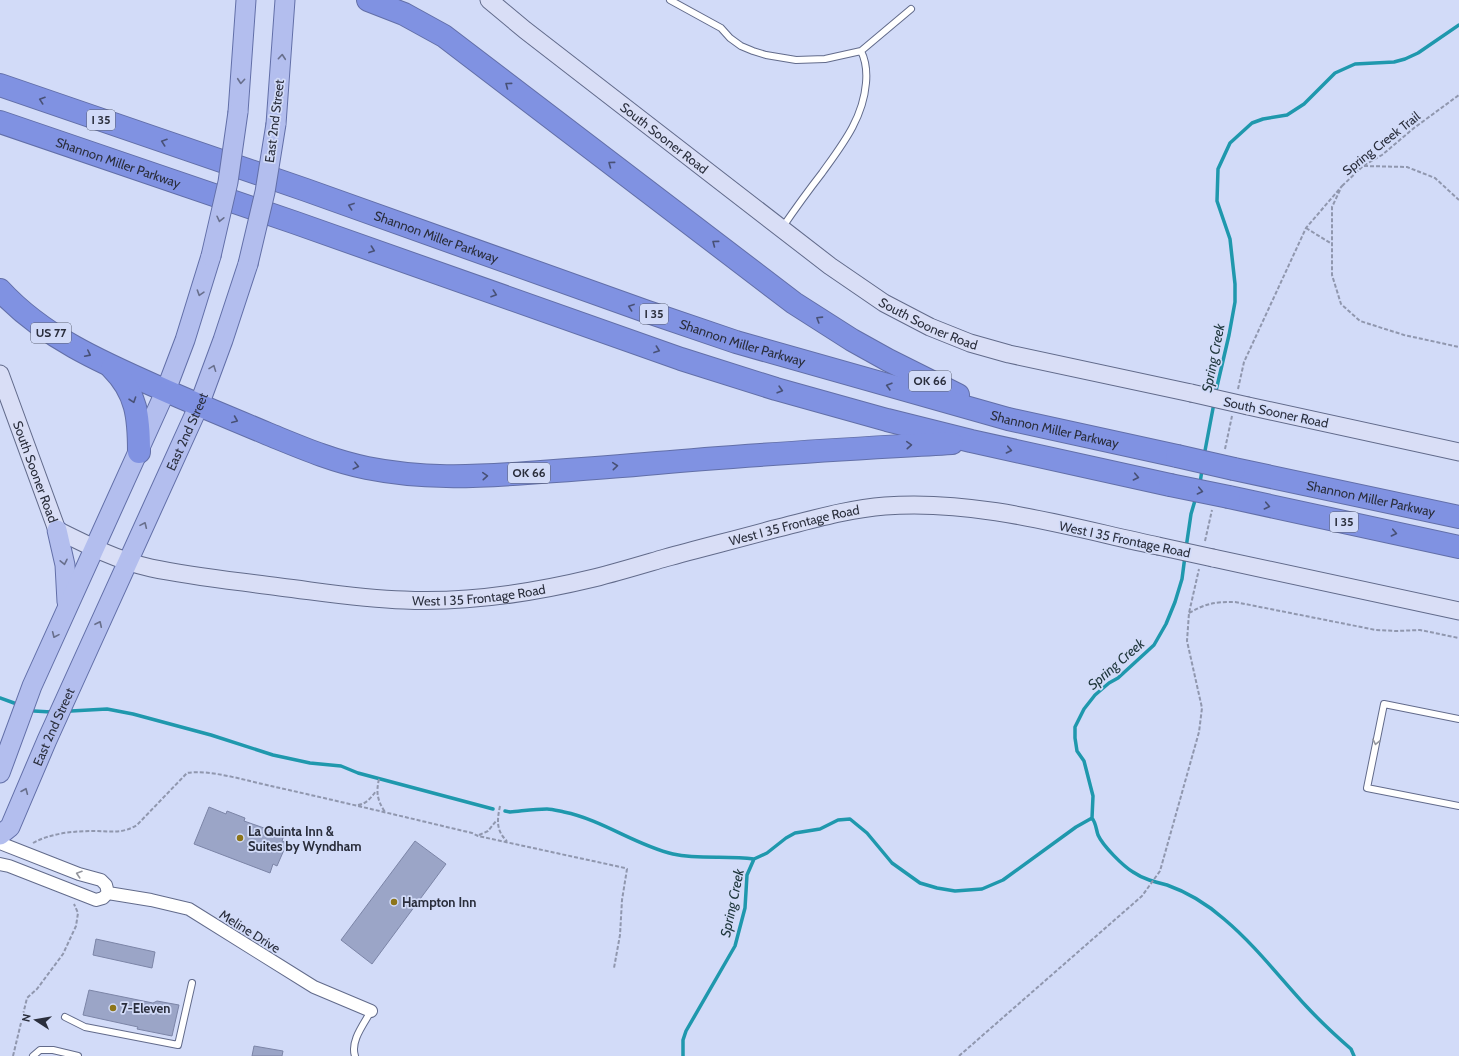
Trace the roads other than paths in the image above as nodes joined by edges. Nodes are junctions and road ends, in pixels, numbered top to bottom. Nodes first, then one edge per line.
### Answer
1 (246, 0) edge
2 (285, 0) edge
3 (368, 0) edge
4 (489, 0) edge
5 (670, 0) edge
6 (911, 9) dead end
7 (861, 50) junction
8 (0, 85) edge
9 (0, 122) edge
10 (782, 228) junction
11 (0, 290) edge
12 (109, 365) junction
13 (0, 374) edge
14 (166, 390) junction
15 (199, 405) junction
16 (1008, 419) junction
17 (971, 441) junction
18 (139, 452) junction
19 (1459, 452) edge
20 (1459, 517) edge
21 (57, 530) junction
22 (1459, 547) edge
23 (94, 548) junction
24 (128, 561) junction
25 (67, 609) junction
26 (1459, 611) edge
27 (1459, 720) edge
28 (0, 773) edge
29 (1459, 806) edge
30 (0, 835) edge
31 (0, 843) edge
32 (0, 864) edge
33 (108, 893) junction
34 (192, 983) dead end
35 (371, 1011) joint
36 (65, 1017) dead end
37 (33, 1056) edge
38 (78, 1056) edge
39 (355, 1056) edge

1 -> 14 main road, bridge
15 -> 2 main road, East 2nd Street, bridge
16 -> 3 highway, OK 66
4 - 10 street, South Sooner Road
5 - 7 lane
6 - 7 lane
7 - 10 lane
16 -> 8 highway, Shannon Miller Parkway / I 35
9 -> 17 highway, Shannon Miller Parkway / I 35
10 - 19 street, South Sooner Road, bridge
11 -> 12 highway, US 77
12 - 14 highway
12 -> 18 highway, US 77
13 - 21 street, South Sooner Road
14 - 15 highway, OK 66
14 - 18 main road
15 -> 17 highway, OK 66
24 -> 15 main road, East 2nd Street
16 - 20 highway, Shannon Miller Parkway / I 35, bridge
17 -> 22 highway, Shannon Miller Parkway / I 35, bridge
18 - 23 main road
21 - 23 street, South Sooner Road
21 -> 25 main road
23 - 24 street, South Sooner Road
23 - 25 main road
24 - 26 street, West I 35 Frontage Road, bridge
30 -> 24 main road, East 2nd Street
25 -> 28 main road
27 -> 29 lane
33 -> 31 street
32 - 33 street, Meline Drive
33 - 35 street, Meline Drive
34 - 36 lane
35 - 39 lane
37 - 38 lane

